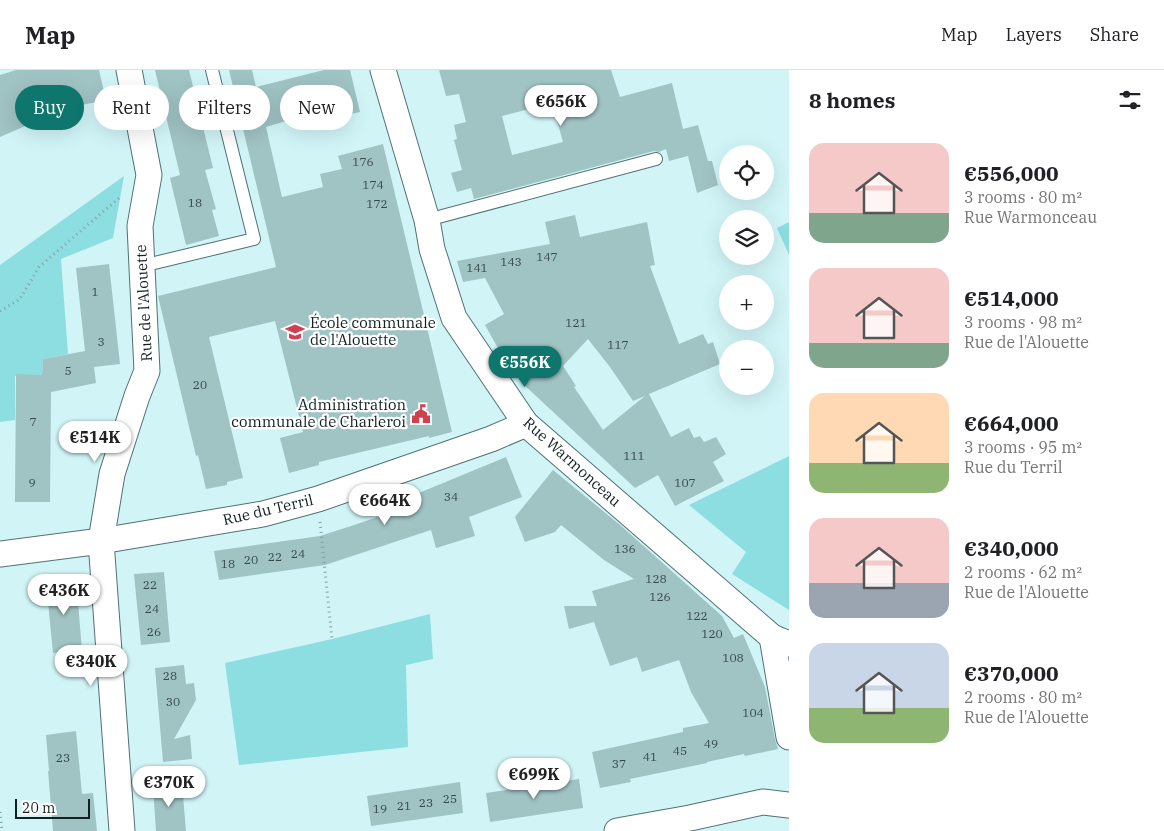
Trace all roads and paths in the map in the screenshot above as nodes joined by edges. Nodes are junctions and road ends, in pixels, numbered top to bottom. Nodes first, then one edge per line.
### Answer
1 (129, 70) edge
2 (212, 70) edge
3 (383, 70) edge
4 (656, 160) dead end
5 (149, 175) junction
6 (427, 220) junction
7 (142, 266) junction
8 (0, 311) edge
9 (526, 424) junction
10 (318, 499) junction
11 (101, 541) junction
12 (0, 554) edge
13 (332, 639) dead end
14 (780, 640) edge
15 (789, 737) edge
16 (789, 805) edge
17 (0, 812) edge
18 (2, 831) edge
19 (122, 831) edge
20 (617, 831) edge

1 - 5 street, Rue de l'Alouette
2 - 7 lane
3 - 6 street, Rue Warmonceau
4 - 6 lane
5 - 7 street, Rue de l'Alouette
5 - 8 path
6 - 9 street, Rue Warmonceau
7 - 11 street, Rue de l'Alouette
9 - 10 street, Rue du Terril
9 - 14 street, Rue Warmonceau
10 - 11 street, Rue du Terril
10 - 13 path
11 - 12 street, Rue du Terril
11 - 19 street, Rue de l'Alouette
14 - 15 street, Rue Warmonceau
16 - 20 street
17 - 18 path

